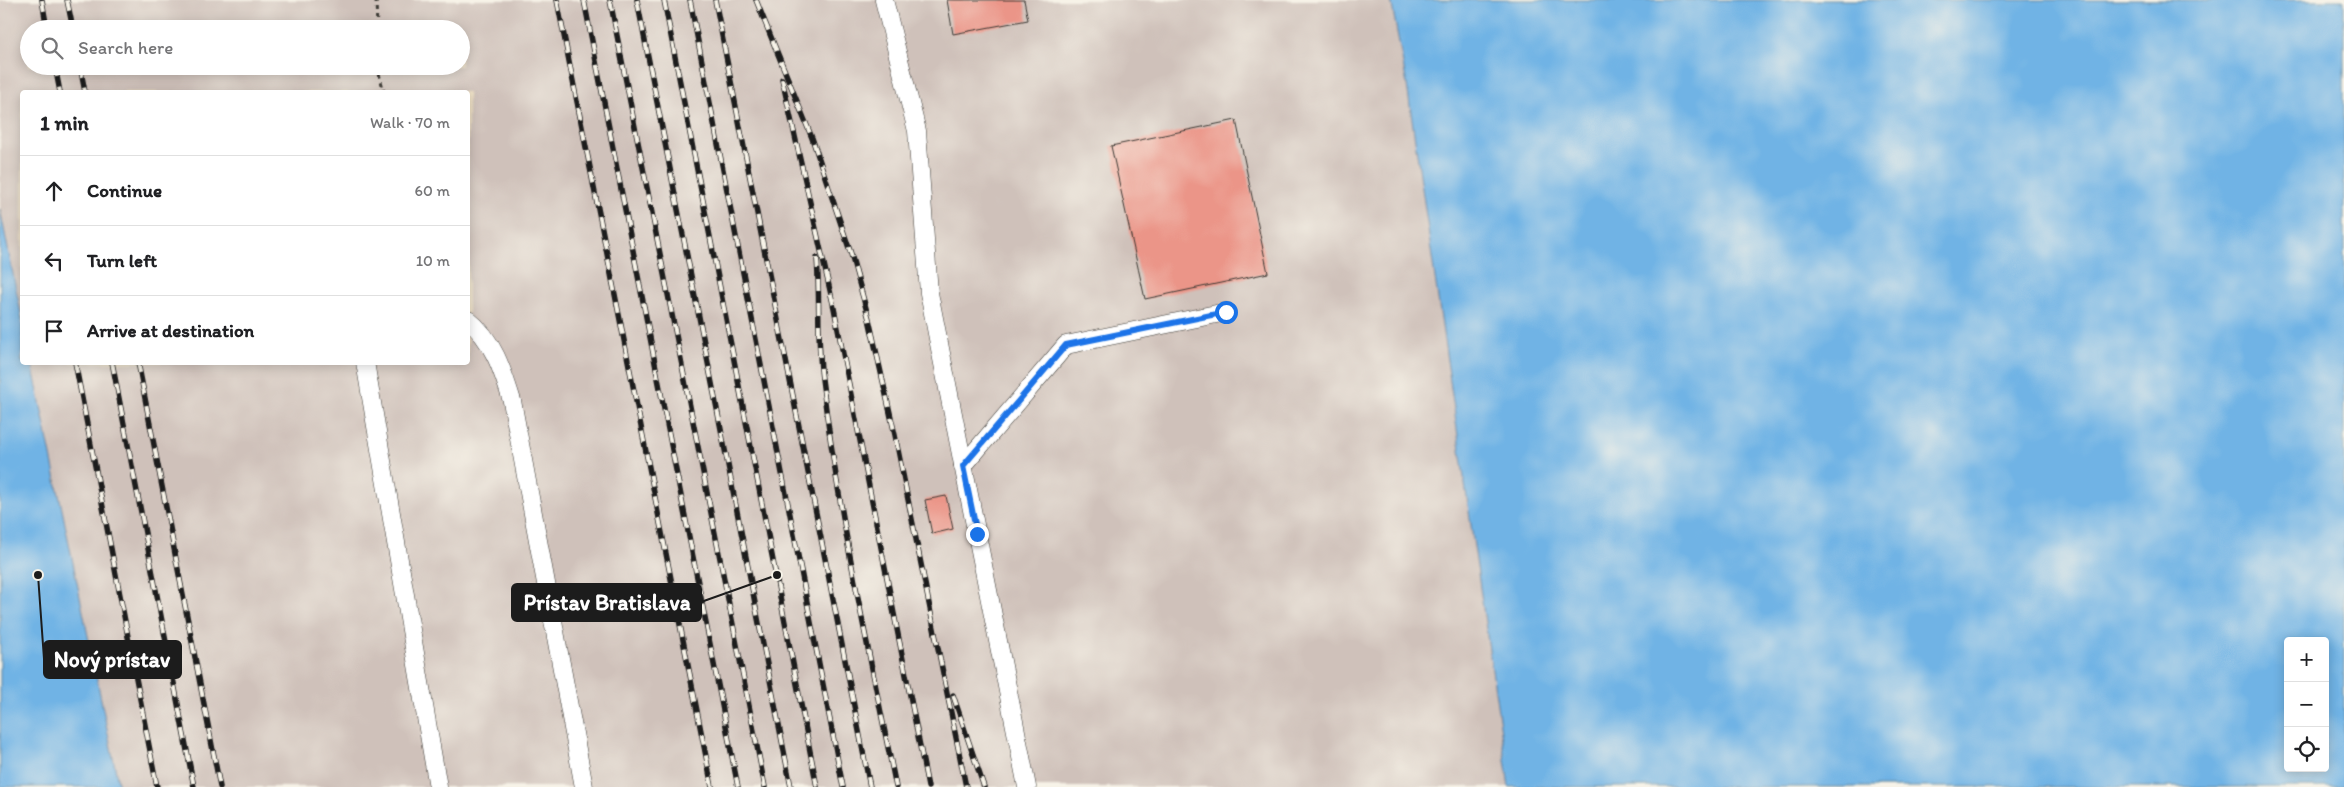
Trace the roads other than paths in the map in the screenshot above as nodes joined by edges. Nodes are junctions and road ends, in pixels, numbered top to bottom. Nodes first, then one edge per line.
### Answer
1 (884, 0) edge
2 (1226, 312) dead end
3 (470, 322) edge
4 (367, 365) edge
5 (963, 466) junction
6 (438, 787) edge
7 (584, 787) edge
8 (1027, 787) edge

1 - 5 lane
2 - 5 lane
3 - 7 lane
4 - 6 lane
5 - 8 lane

